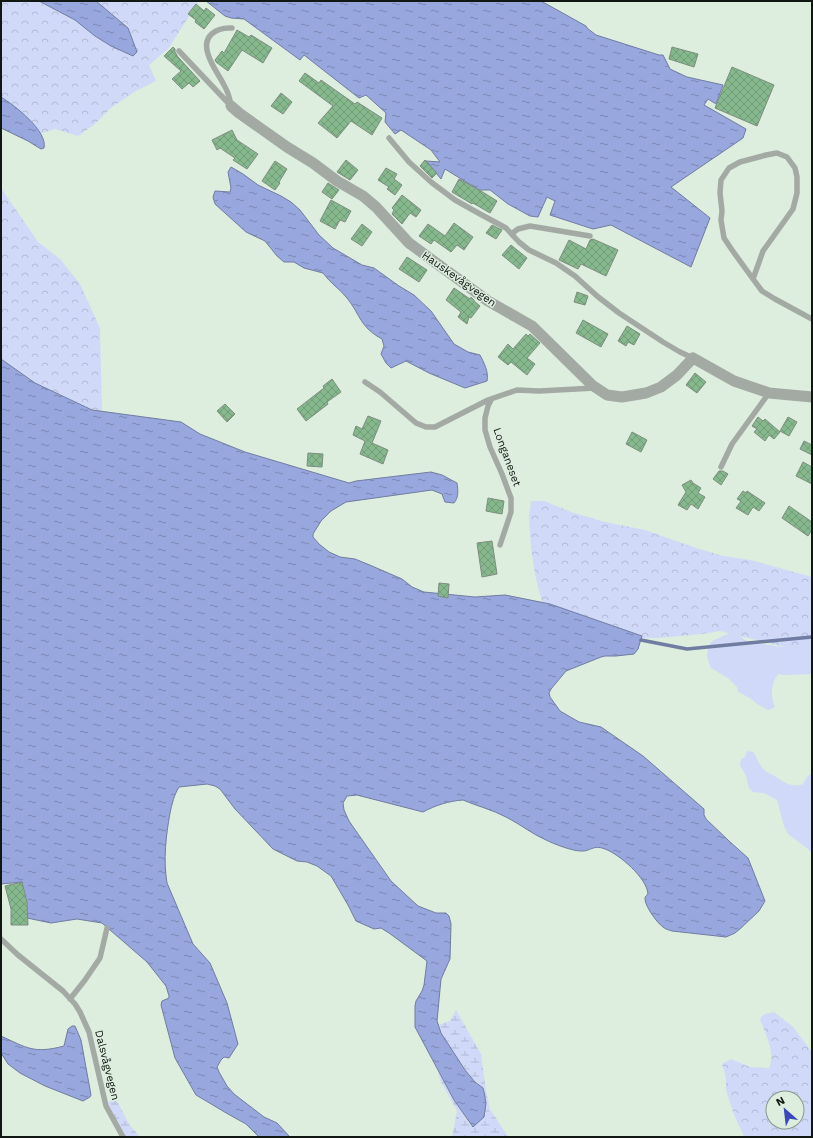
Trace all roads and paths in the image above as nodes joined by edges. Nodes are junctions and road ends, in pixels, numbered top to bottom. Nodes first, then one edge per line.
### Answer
1 (232, 28) dead end
2 (179, 51) dead end
3 (231, 106) junction
4 (389, 138) dead end
5 (513, 235) junction
6 (590, 236) dead end
7 (752, 279) junction
8 (812, 319) edge
9 (693, 358) junction
10 (365, 382) dead end
11 (596, 388) junction
12 (769, 393) junction
13 (812, 397) edge
14 (491, 400) junction
15 (721, 467) dead end
16 (500, 545) dead end
17 (107, 928) dead end
18 (1, 938) edge
19 (70, 999) junction
20 (123, 1137) edge

1 - 3 lane
2 - 3 lane, Hauskevågvegen
3 - 11 street, Hauskevågvegen
4 - 5 lane
5 - 6 lane
5 - 9 lane
7 - 7 lane
7 - 8 lane
9 - 11 street, Hauskevågvegen
9 - 12 street
10 - 14 lane
11 - 14 lane
12 - 13 street
12 - 15 lane
14 - 16 lane, Longaneset
17 - 19 lane
18 - 19 lane, Dalsvågvegen
19 - 20 lane, Dalsvågvegen

